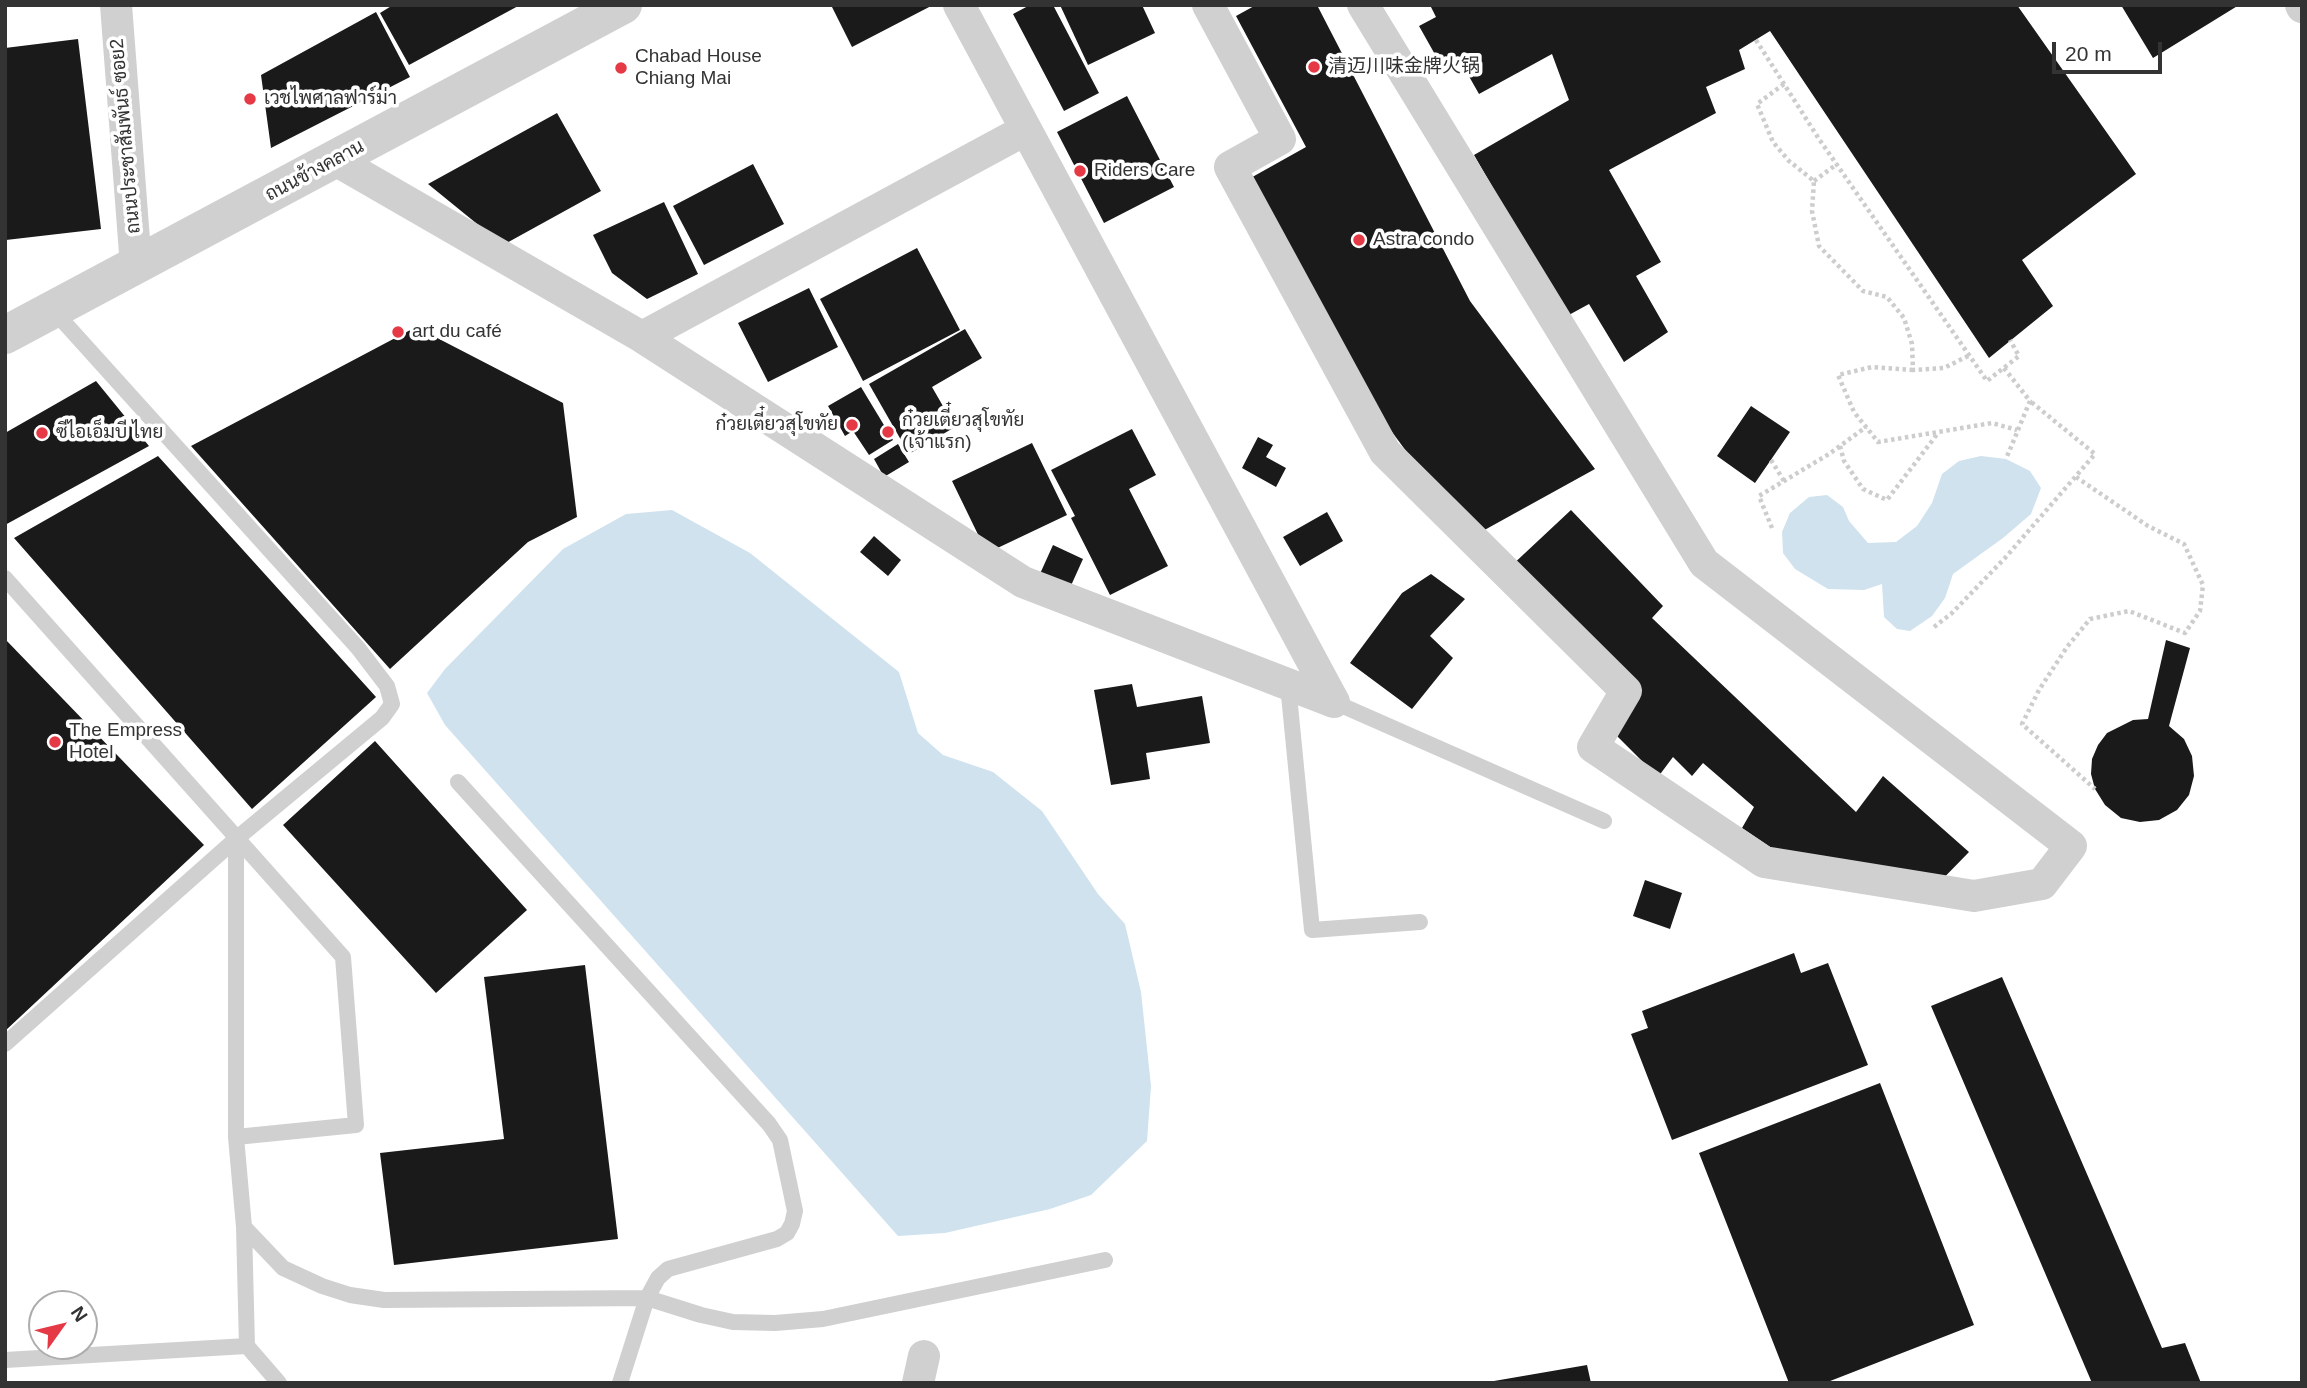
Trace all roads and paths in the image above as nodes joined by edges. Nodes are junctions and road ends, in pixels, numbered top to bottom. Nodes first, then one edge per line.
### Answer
1 (116, 5) edge
2 (959, 5) edge
3 (1208, 5) edge
4 (1363, 5) edge
5 (599, 11) edge
6 (1756, 40) dead end
7 (1784, 84) junction
8 (1025, 130) junction
9 (335, 160) junction
10 (1837, 164) junction
11 (1814, 181) junction
12 (136, 266) junction
13 (53, 310) junction
14 (5, 335) edge
15 (642, 337) junction
16 (2010, 340) dead end
17 (1970, 355) junction
18 (2004, 368) junction
19 (1913, 370) junction
20 (2030, 401) junction
21 (1866, 427) junction
22 (2017, 430) junction
23 (1939, 433) junction
24 (1840, 446) junction
25 (2006, 458) dead end
26 (1771, 460) dead end
27 (2076, 477) junction
28 (1784, 481) junction
29 (1772, 528) dead end
30 (5, 578) edge
31 (1934, 627) dead end
32 (1288, 685) junction
33 (1334, 702) junction
34 (458, 782) dead end
35 (2095, 789) dead end
36 (1604, 821) dead end
37 (236, 839) junction
38 (1420, 922) dead end
39 (5, 1044) edge
40 (236, 1137) junction
41 (244, 1227) junction
42 (1105, 1260) dead end
43 (647, 1298) junction
44 (247, 1346) junction
45 (5, 1360) edge
46 (279, 1383) edge
47 (620, 1383) edge

1 - 12 street, ถนนประชาสัมพันธ์ ซอย2
2 - 8 street
3 - 4 street
5 - 9 street, ถนนช้างคลาน
6 - 7 path
7 - 10 path
7 - 11 path
8 - 15 street
8 - 33 street
9 - 12 street, ถนนช้างคลาน
9 - 15 street
10 - 11 path
10 - 17 path
11 - 19 path
12 - 13 street, ถนนช้างคลาน
13 - 14 street, ถนนช้างคลาน
13 - 37 lane
15 - 32 street
16 - 18 path
17 - 18 path
17 - 19 path
18 - 20 path
19 - 21 path
20 - 22 path
20 - 27 path
21 - 23 path
21 - 24 path
22 - 23 path
22 - 25 path
23 - 24 path
24 - 28 path
26 - 28 path
27 - 31 path
27 - 35 path
28 - 29 path
30 - 37 lane
32 - 33 street
32 - 38 lane
33 - 36 lane
34 - 43 lane
37 - 39 lane
37 - 40 lane
37 - 40 lane
40 - 41 lane
41 - 43 lane
41 - 44 lane
42 - 43 lane
43 - 47 lane
44 - 45 lane
44 - 46 lane

